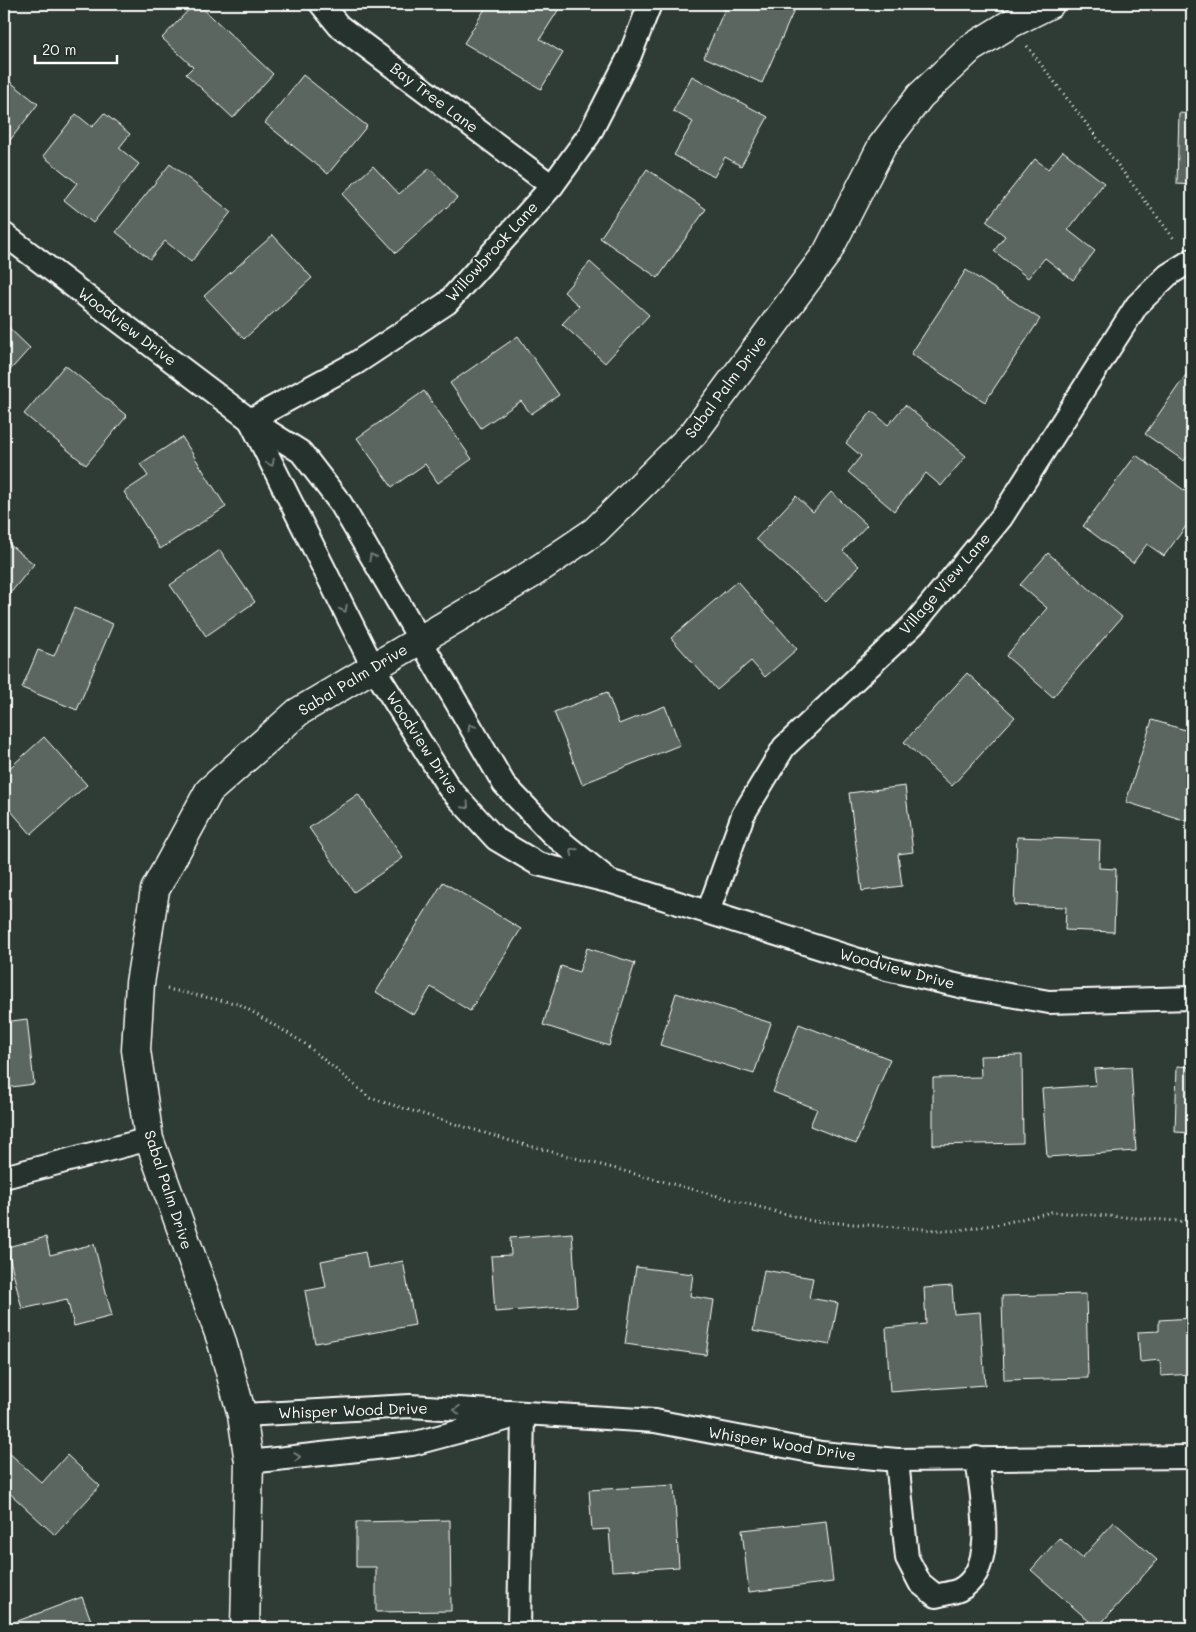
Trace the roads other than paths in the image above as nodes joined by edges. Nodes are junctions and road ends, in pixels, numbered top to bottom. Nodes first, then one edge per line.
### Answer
1 (321, 4) edge
2 (650, 4) edge
3 (1050, 4) edge
4 (552, 186) junction
5 (4, 234) edge
6 (1192, 260) edge
7 (250, 420) junction
8 (420, 640) junction
9 (373, 667) junction
10 (612, 882) junction
11 (708, 912) junction
12 (1192, 998) edge
13 (149, 1139) junction
14 (4, 1177) edge
15 (523, 1414) junction
16 (242, 1415) junction
17 (1192, 1457) edge
18 (977, 1458) junction
19 (897, 1460) junction
20 (249, 1462) junction
21 (246, 1628) edge
22 (519, 1628) edge

1 - 4 street, Bay Tree Lane
2 - 4 street, Willowbrook Lane
3 - 8 street, Sabal Palm Drive
4 - 7 street, Willowbrook Lane
5 - 7 street, Woodview Drive
6 - 11 street, Village View Lane
8 -> 7 street, Woodview Drive
7 -> 9 street, Woodview Drive
8 - 9 street, Sabal Palm Drive
10 -> 8 street, Woodview Drive
9 -> 10 street, Woodview Drive
9 - 13 street, Sabal Palm Drive
10 - 11 street, Woodview Drive
11 - 12 street, Woodview Drive
13 - 14 street
13 - 16 street, Sabal Palm Drive
15 -> 16 street, Whisper Wood Drive
15 - 19 street, Whisper Wood Drive
20 -> 15 street, Whisper Wood Drive
15 - 22 street
16 - 20 street, Sabal Palm Drive
17 - 18 street, Whisper Wood Drive
18 - 19 street, Whisper Wood Drive
18 - 19 street
20 - 21 street, Sabal Palm Drive

